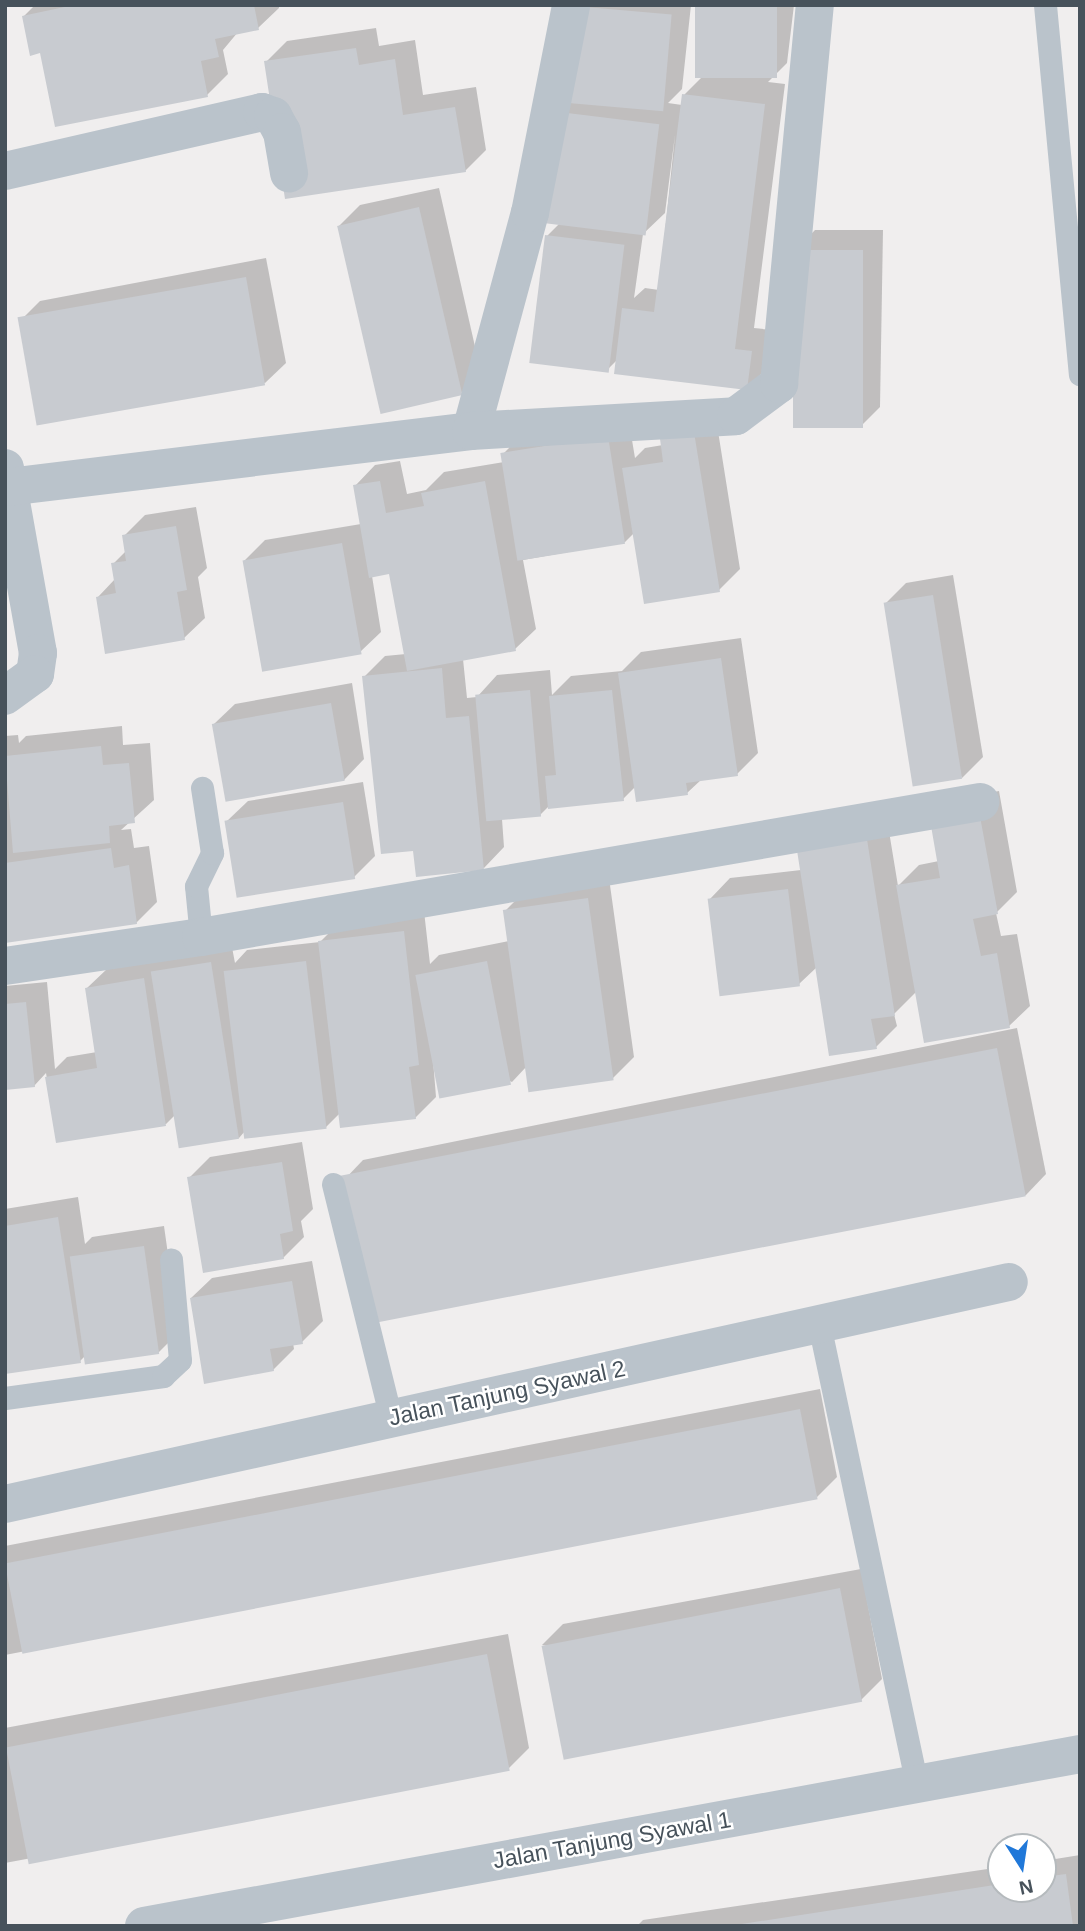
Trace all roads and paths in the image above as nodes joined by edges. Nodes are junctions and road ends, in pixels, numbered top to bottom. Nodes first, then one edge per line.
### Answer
1 (570, 5) edge
2 (815, 5) edge
3 (1045, 5) edge
4 (5, 171) edge
5 (289, 173) dead end
6 (1080, 374) edge
7 (471, 431) junction
8 (7, 478) edge
9 (5, 696) edge
10 (202, 788) dead end
11 (979, 802) dead end
12 (201, 937) junction
13 (5, 966) edge
14 (333, 1184) dead end
15 (171, 1259) dead end
16 (1009, 1282) dead end
17 (819, 1324) junction
18 (5, 1398) edge
19 (391, 1419) junction
20 (5, 1504) edge
21 (1080, 1754) edge
22 (917, 1785) junction
23 (144, 1926) edge

1 - 7 street
2 - 7 street
3 - 6 lane
4 - 5 street
7 - 8 street
8 - 9 street
10 - 12 lane
11 - 12 street
12 - 13 street
14 - 19 lane
15 - 18 lane
16 - 17 street, Jalan Tanjung Syawal 2
17 - 19 street, Jalan Tanjung Syawal 2
17 - 22 lane
19 - 20 street, Jalan Tanjung Syawal 2
21 - 22 street, Jalan Tanjung Syawal 1
22 - 23 street, Jalan Tanjung Syawal 1

